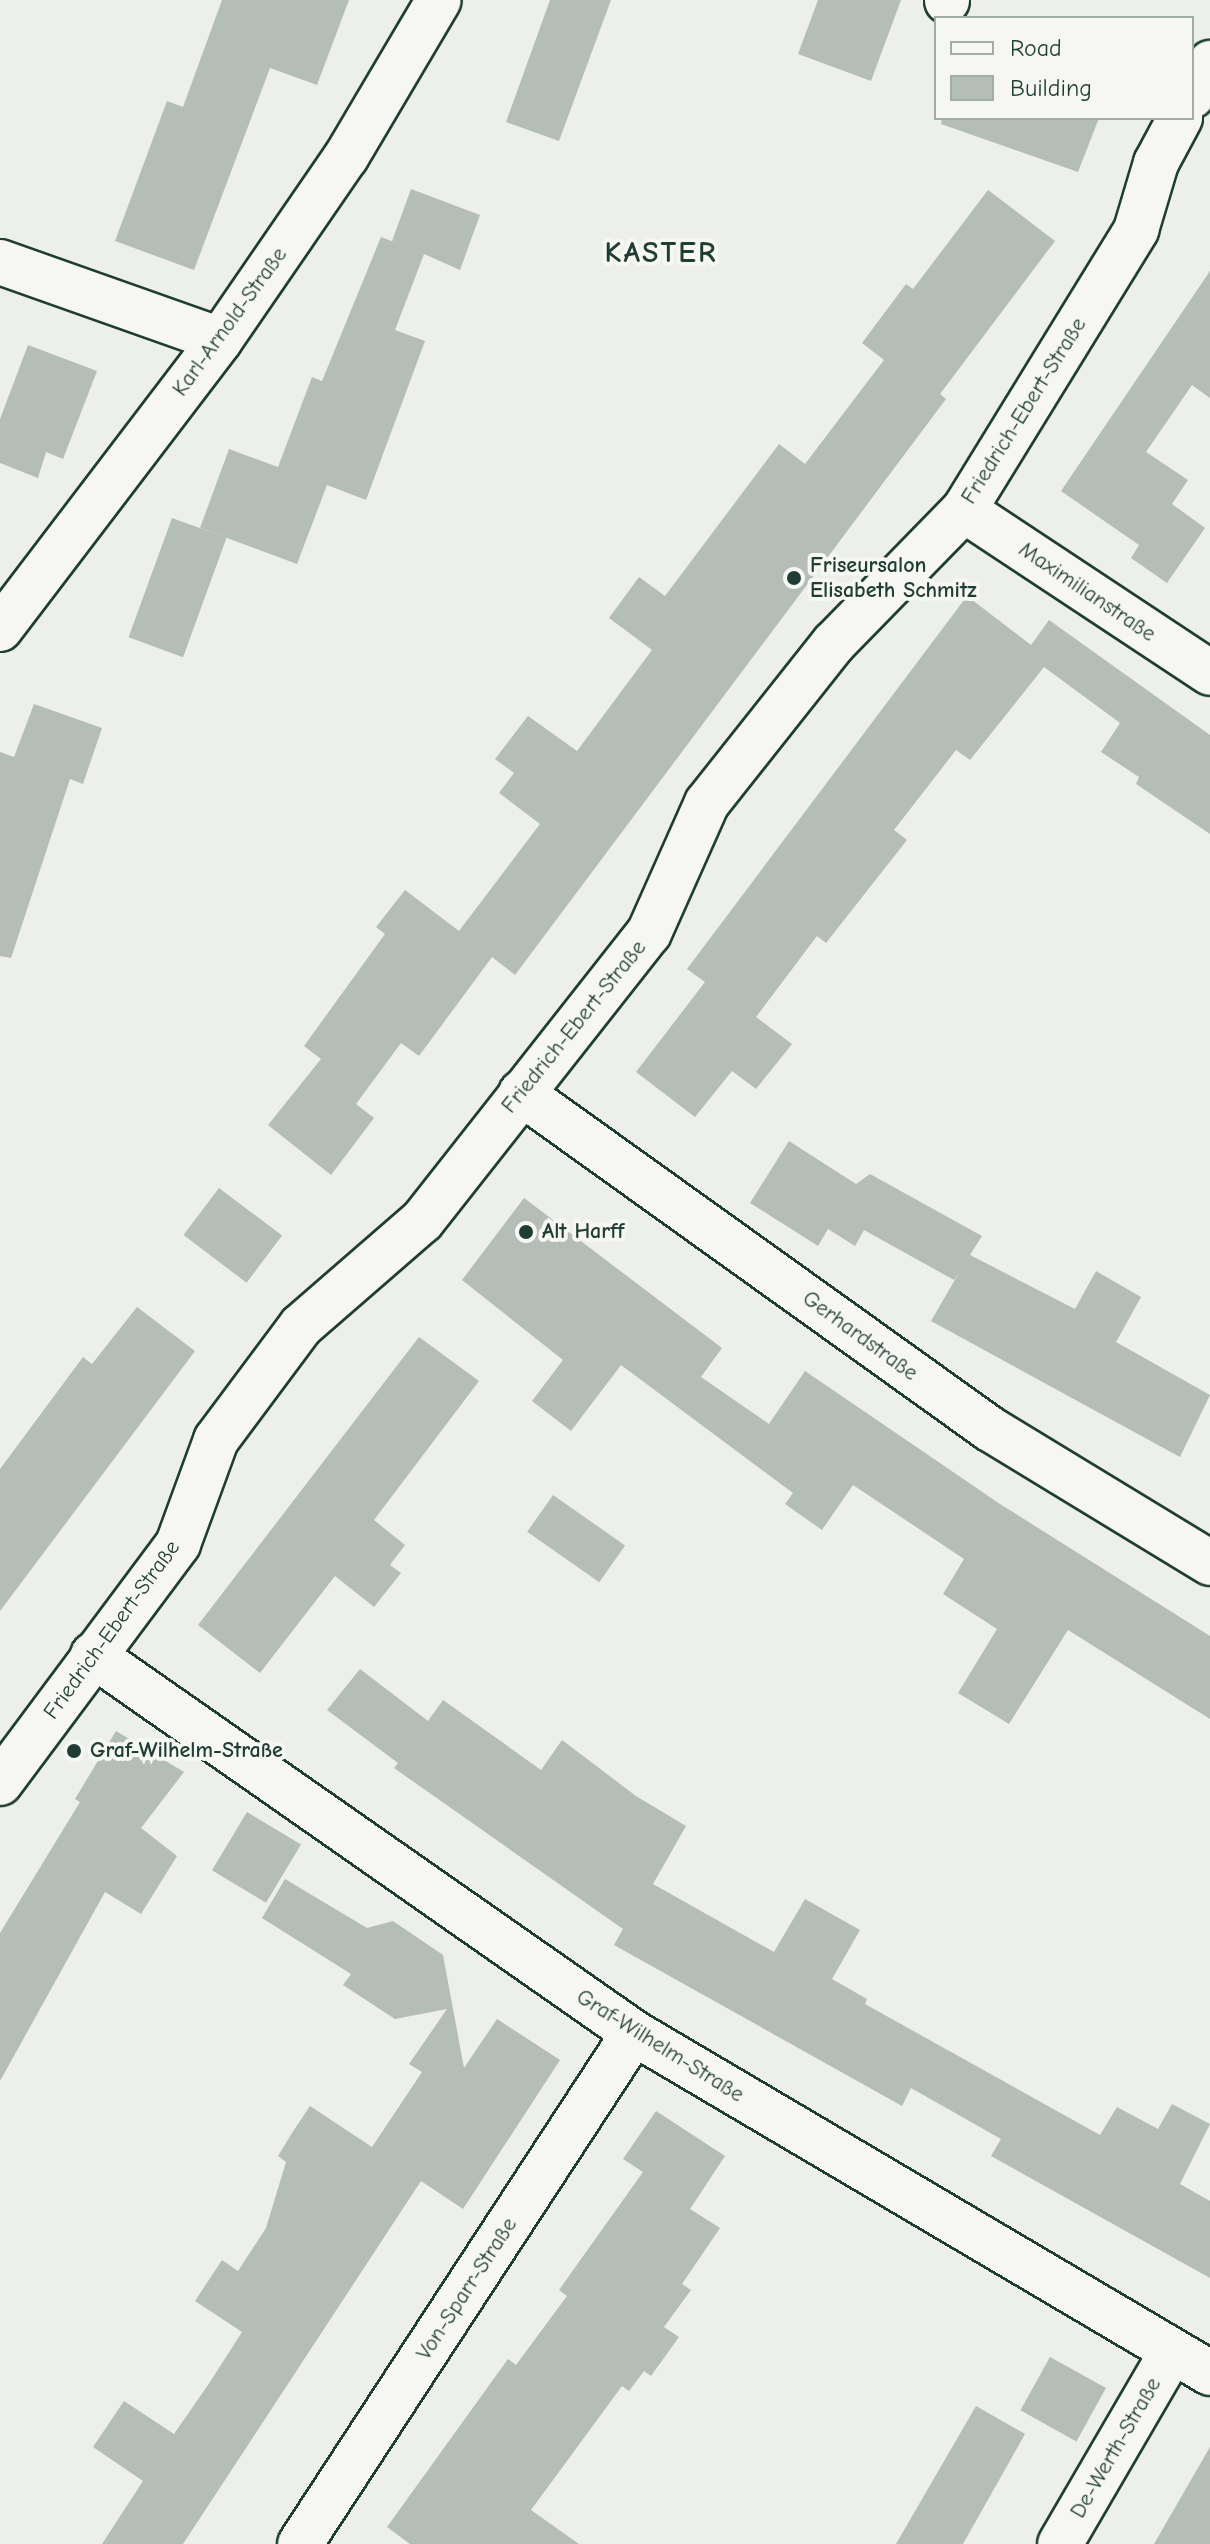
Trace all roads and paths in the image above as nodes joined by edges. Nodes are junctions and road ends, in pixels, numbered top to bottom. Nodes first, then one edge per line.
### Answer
1 (439, 0) edge
2 (1210, 63) edge
3 (1194, 92) edge
4 (1179, 120) edge
5 (0, 262) edge
6 (220, 340) junction
7 (964, 510) junction
8 (0, 629) edge
9 (1210, 673) edge
10 (521, 1093) junction
11 (1210, 1563) edge
12 (93, 1655) junction
13 (0, 1783) edge
14 (634, 2033) junction
15 (1171, 2353) junction
16 (1210, 2373) edge
17 (300, 2544) edge
18 (1060, 2544) edge

1 - 6 street, Karl-Arnold-Straße
2 - 3 street
4 - 7 street, Friedrich-Ebert-Straße
5 - 6 street
6 - 8 street, Karl-Arnold-Straße
7 - 9 street, Maximilianstraße
7 - 10 street, Friedrich-Ebert-Straße
10 - 11 street, Gerhardstraße
10 - 12 street, Friedrich-Ebert-Straße
12 - 13 street, Friedrich-Ebert-Straße
12 - 14 street, Graf-Wilhelm-Straße
14 - 15 street, Graf-Wilhelm-Straße
14 - 17 street, Von-Sparr-Straße
15 - 16 street, Graf-Wilhelm-Straße
15 - 18 street, De-Werth-Straße

